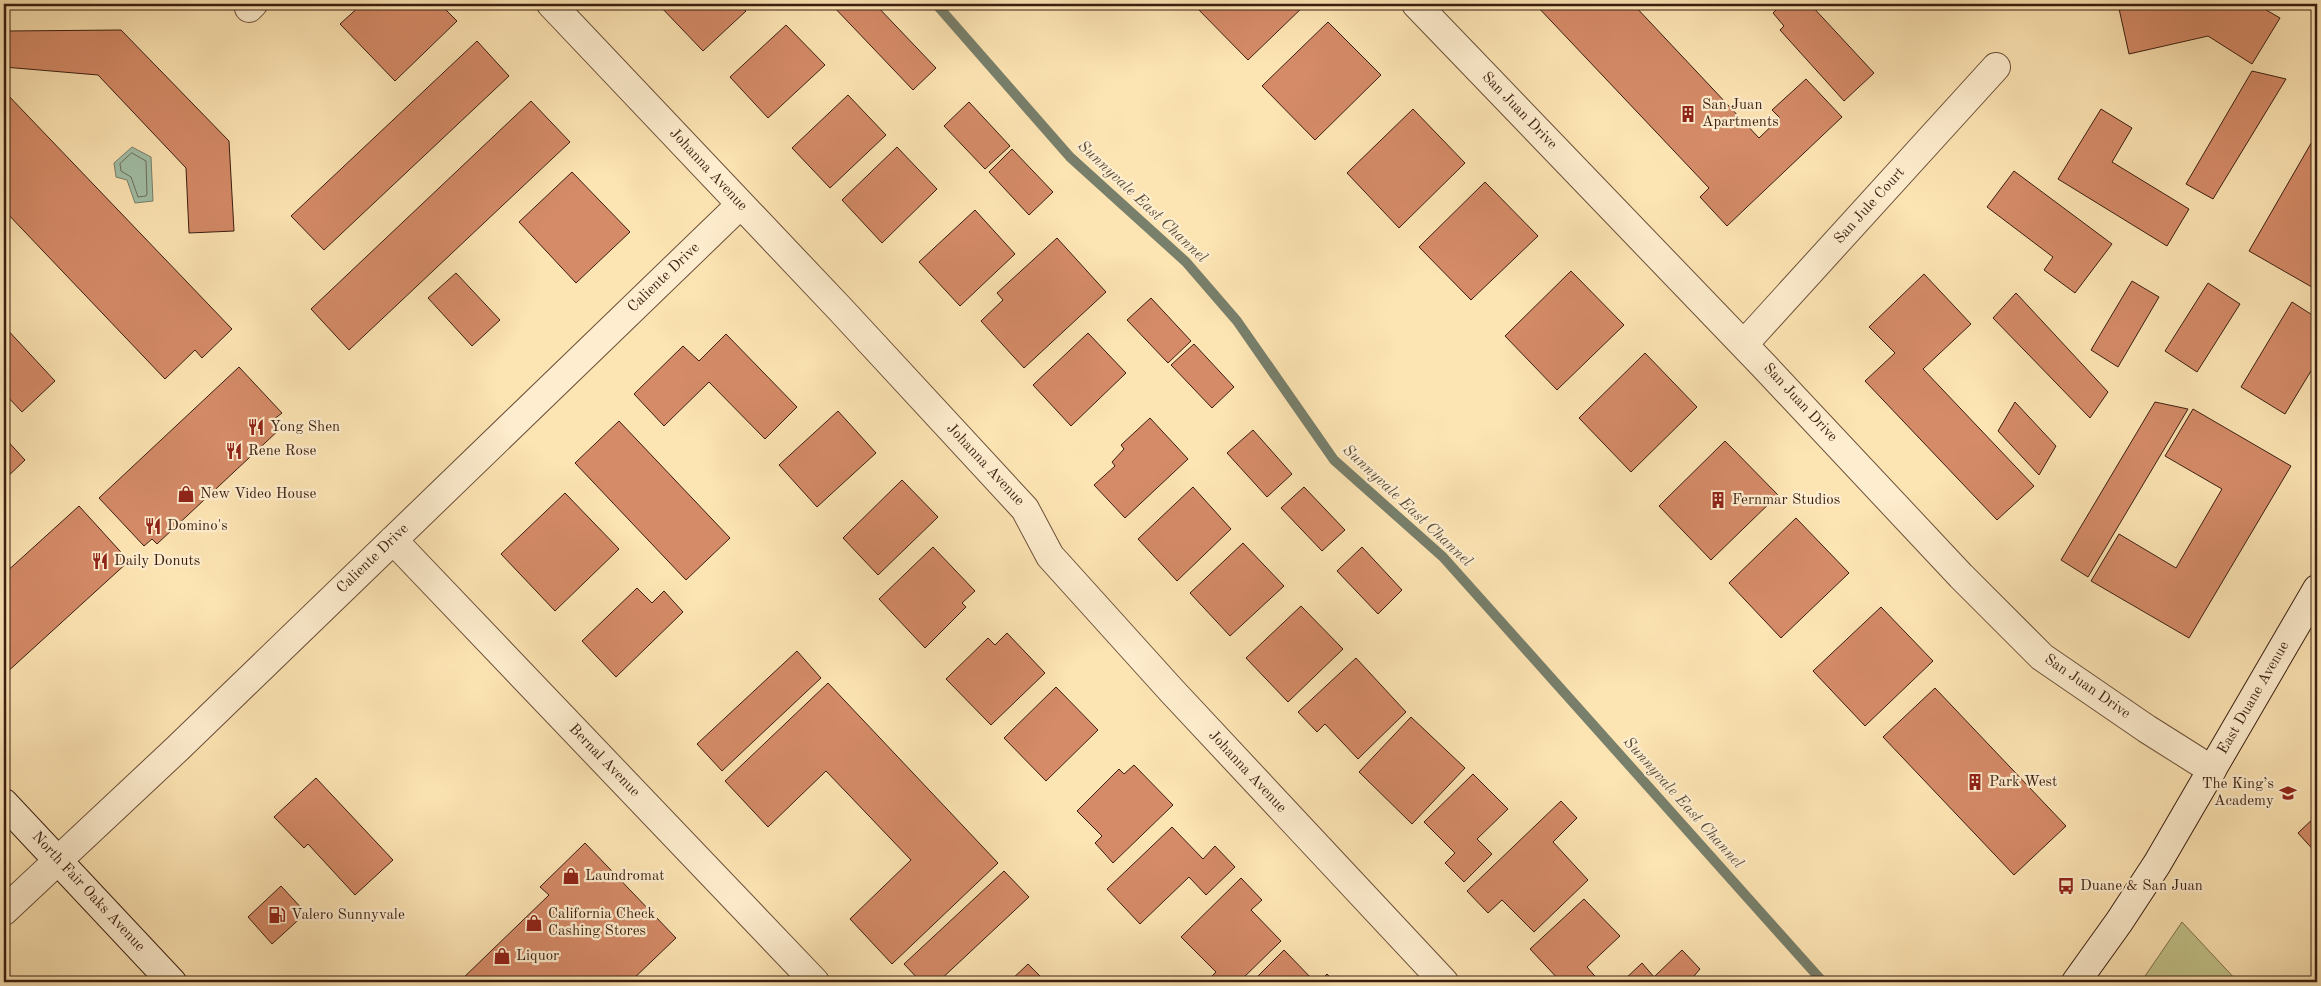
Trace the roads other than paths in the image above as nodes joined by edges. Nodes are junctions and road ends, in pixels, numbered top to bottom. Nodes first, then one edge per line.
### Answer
1 (551, 4) edge
2 (1416, 4) edge
3 (1996, 67) dead end
4 (740, 205) junction
5 (1744, 344) junction
6 (393, 540) junction
7 (2317, 589) edge
8 (2212, 770) junction
9 (4, 802) edge
10 (58, 860) junction
11 (4, 911) edge
12 (172, 982) edge
13 (815, 982) edge
14 (1444, 982) edge
15 (2076, 982) edge

1 - 4 street, Johanna Avenue
2 - 5 street, San Juan Drive
3 - 5 street, San Jule Court
4 - 6 street, Caliente Drive
4 - 14 street, Johanna Avenue
5 - 8 street, San Juan Drive
6 - 10 street, Caliente Drive
6 - 13 street, Bernal Avenue
7 - 8 street, East Duane Avenue
8 - 15 street, East Duane Avenue
9 - 10 street, North Fair Oaks Avenue
10 - 11 street, Caliente Drive
10 - 12 street, North Fair Oaks Avenue

